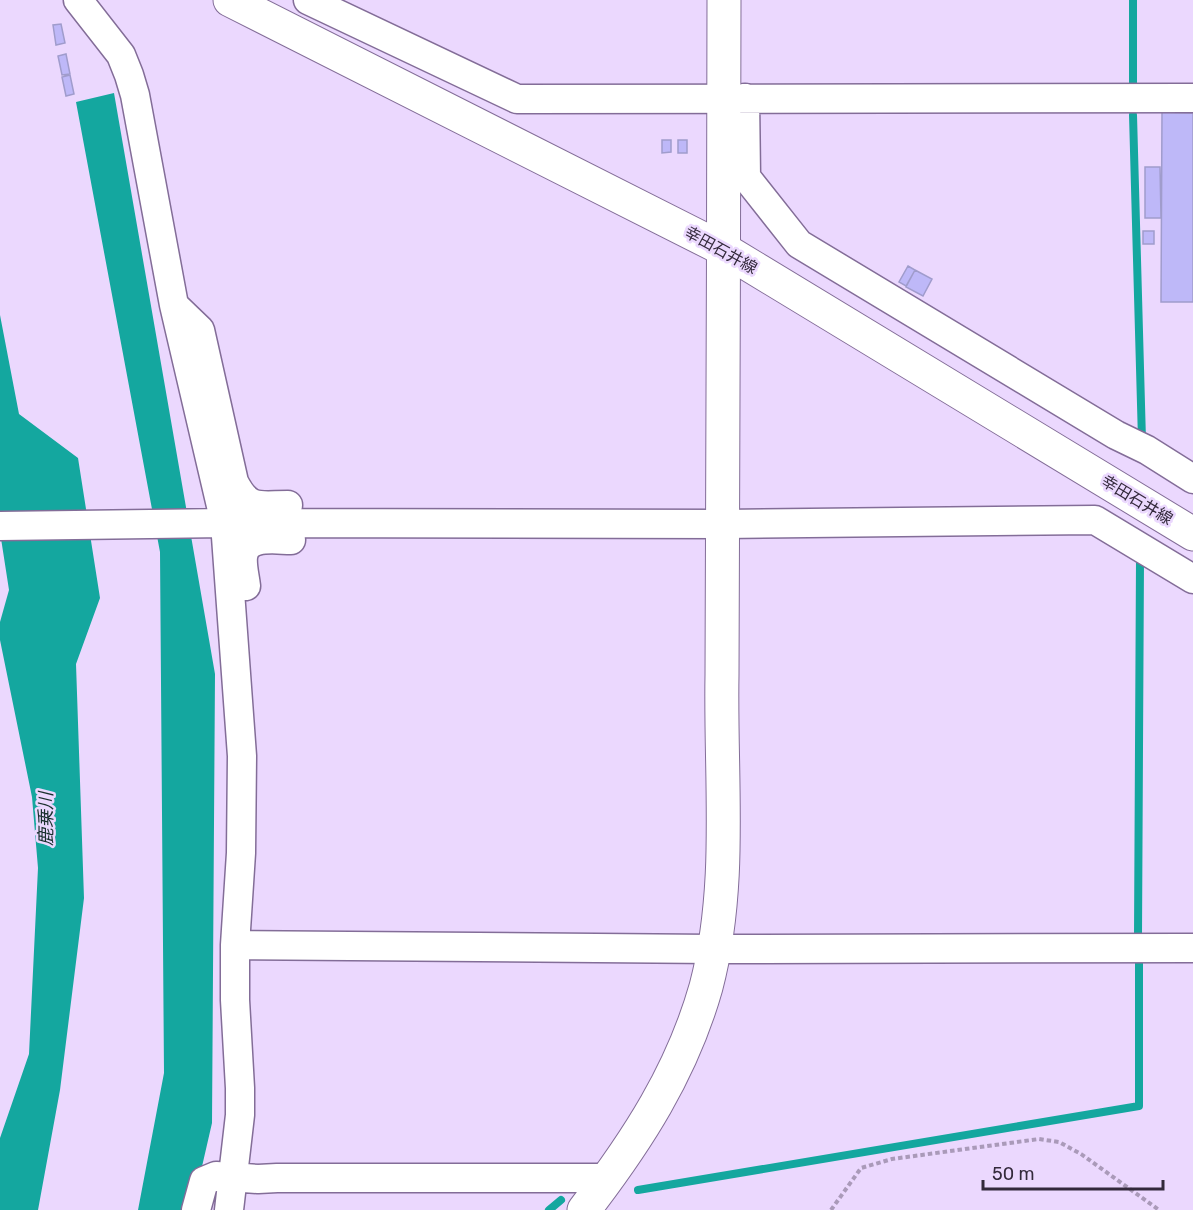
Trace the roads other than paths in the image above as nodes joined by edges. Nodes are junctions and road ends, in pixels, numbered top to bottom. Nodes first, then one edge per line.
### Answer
1 (78, 0) edge
2 (230, 0) edge
3 (308, 0) edge
4 (723, 0) edge
5 (734, 98) junction
6 (1193, 98) edge
7 (723, 249) junction
8 (174, 305) junction
9 (1193, 479) edge
10 (225, 523) junction
11 (463, 523) junction
12 (724, 524) junction
13 (0, 526) edge
14 (1193, 534) edge
15 (1193, 579) edge
16 (242, 756) junction
17 (235, 945) junction
18 (714, 948) junction
19 (1193, 948) edge
20 (233, 1178) junction
21 (609, 1178) junction
22 (196, 1210) edge
23 (229, 1210) edge
24 (584, 1210) edge

1 - 8 street
2 - 7 street, 幸田石井線
3 - 5 street
4 - 5 street
5 - 6 street
5 - 7 street
5 - 9 street
7 - 12 street
7 - 14 street, 幸田石井線
8 - 10 street
8 - 11 street
10 - 11 street
10 - 13 street
10 - 16 street
11 - 12 street
11 - 16 street
12 - 15 street
12 - 18 street
16 - 17 street
17 - 18 street
17 - 20 street
18 - 19 street
18 - 21 street
20 - 21 street
20 - 22 street
20 - 23 street
21 - 24 street

